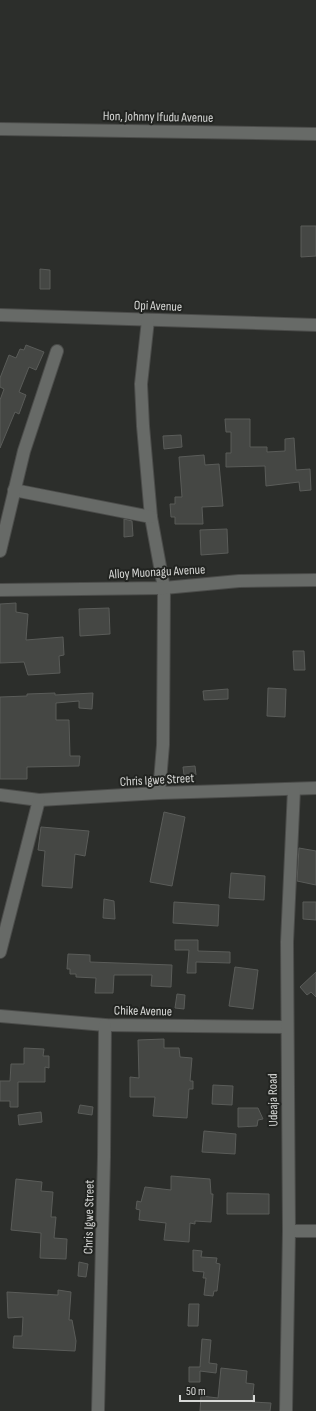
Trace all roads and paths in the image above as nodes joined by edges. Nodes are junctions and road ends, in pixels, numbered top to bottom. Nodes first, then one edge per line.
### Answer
1 (0, 129) edge
2 (316, 134) edge
3 (0, 315) edge
4 (148, 320) junction
5 (316, 325) edge
6 (56, 350) dead end
7 (14, 490) junction
8 (151, 517) junction
9 (0, 551) edge
10 (316, 580) edge
11 (164, 588) junction
12 (0, 590) edge
13 (316, 788) edge
14 (294, 789) junction
15 (159, 793) junction
16 (0, 795) edge
17 (39, 800) junction
18 (0, 952) edge
19 (0, 1016) edge
20 (105, 1024) junction
21 (286, 1027) junction
22 (289, 1231) junction
23 (316, 1231) edge
24 (98, 1411) edge
25 (286, 1411) edge

1 - 2 street, Hon, Johnny Ifudu Avenue
3 - 4 street, Opi Avenue
4 - 5 street, Opi Avenue
4 - 8 street
6 - 7 street
7 - 8 street
7 - 9 street
8 - 11 street
10 - 11 street, Alloy Muonagu Avenue
11 - 12 street, Alloy Muonagu Avenue
11 - 15 street
13 - 14 street, Chris Igwe Street
14 - 15 street, Chris Igwe Street
14 - 21 street, Udeaja Road
15 - 17 street, Chris Igwe Street
16 - 17 street, Chris Igwe Street
17 - 18 street
19 - 20 street, Chike Avenue
20 - 21 street, Chike Avenue
20 - 24 street, Chris Igwe Street
21 - 22 street, Udeaja Road
22 - 23 street
22 - 25 street, Udeaja Road

